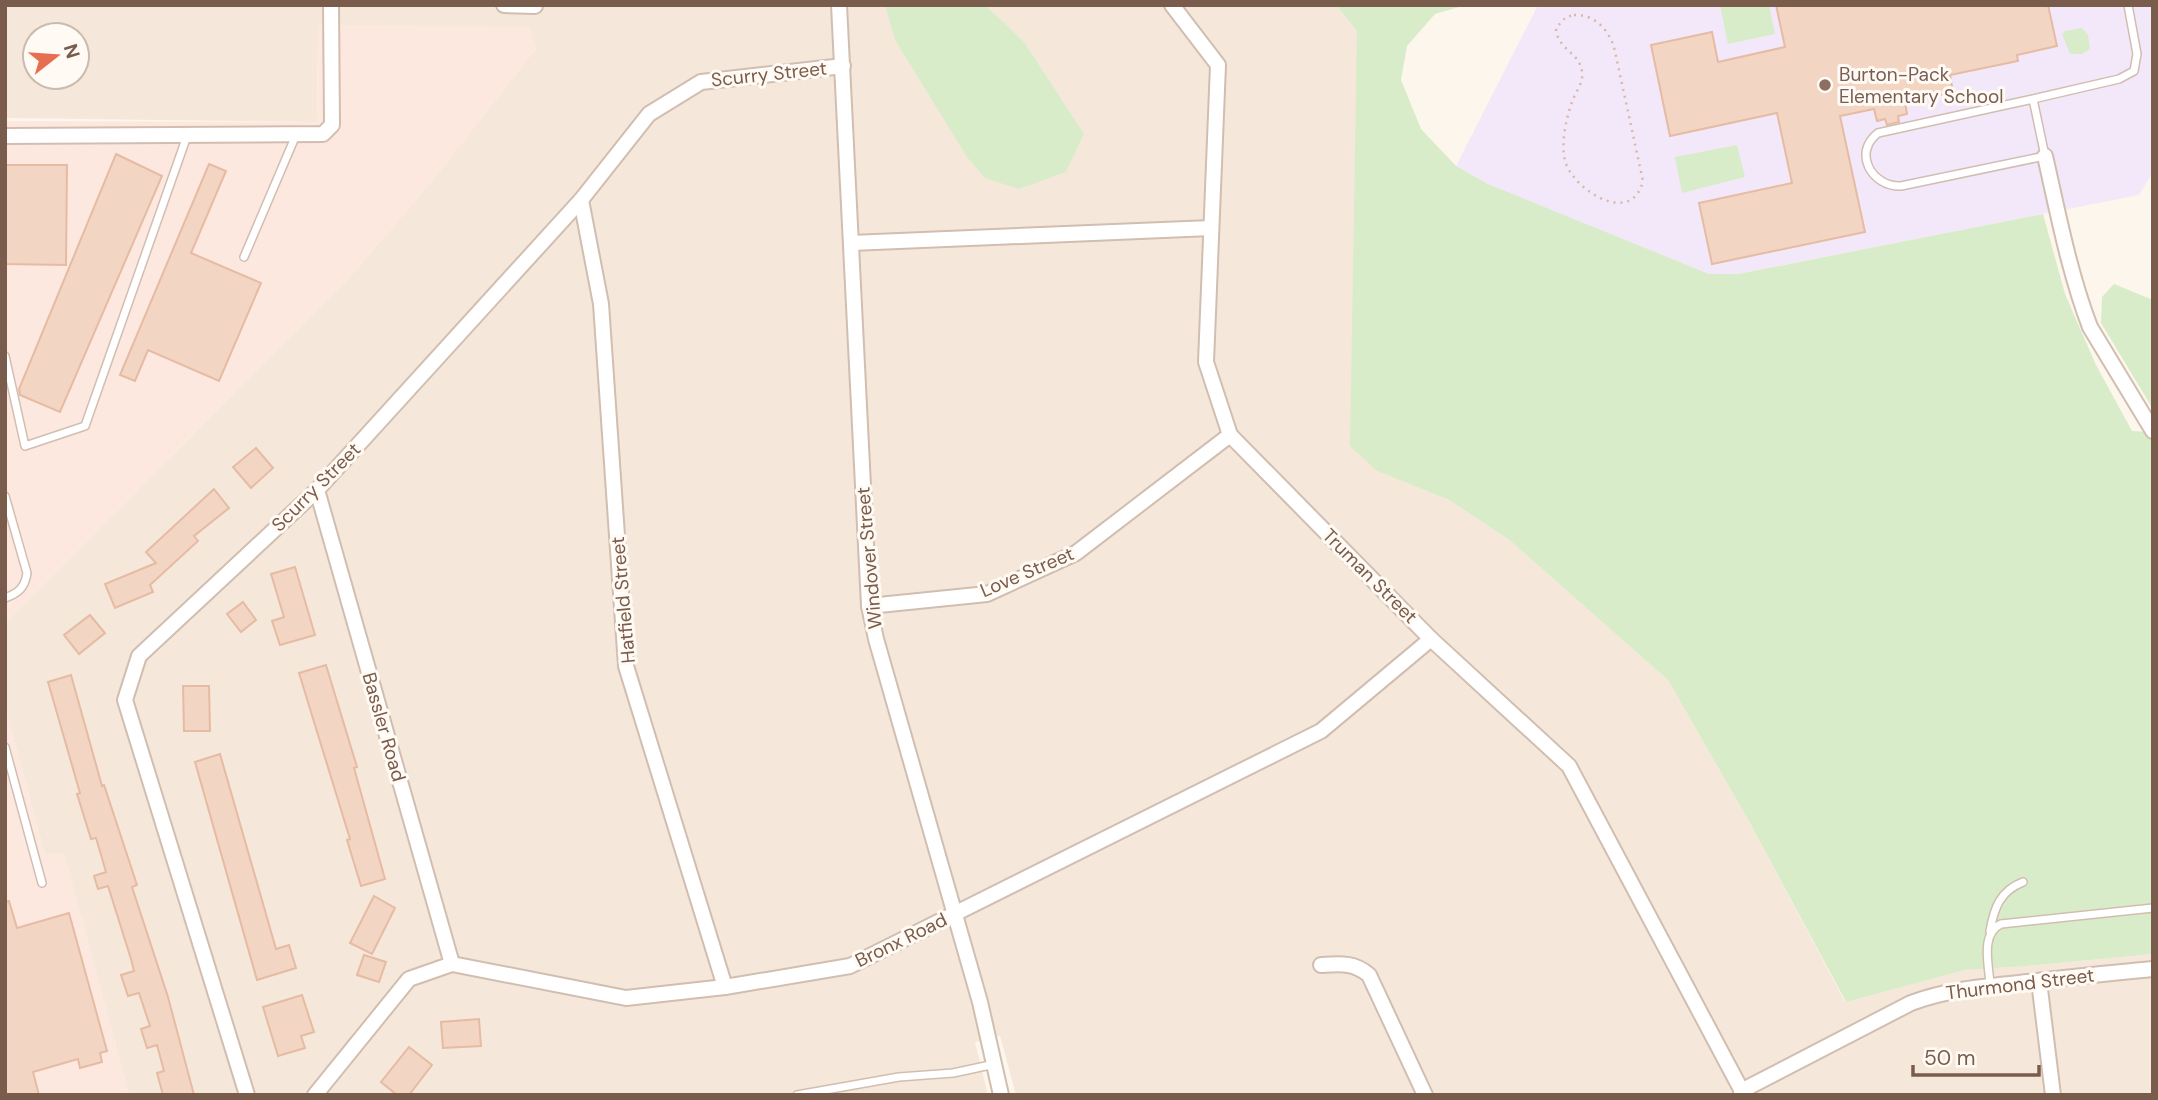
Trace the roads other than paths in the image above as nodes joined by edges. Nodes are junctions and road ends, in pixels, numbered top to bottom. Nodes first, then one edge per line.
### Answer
1 (331, 5) edge
2 (504, 5) edge
3 (839, 5) edge
4 (1172, 5) edge
5 (2128, 5) edge
6 (535, 6) edge
7 (843, 66) junction
8 (2034, 99) junction
9 (296, 134) junction
10 (187, 135) junction
11 (5, 136) edge
12 (2045, 156) junction
13 (581, 200) junction
14 (1211, 228) junction
15 (851, 243) junction
16 (244, 257) dead end
17 (5, 356) edge
18 (2153, 431) edge
19 (1230, 435) junction
20 (317, 490) junction
21 (5, 496) edge
22 (5, 598) edge
23 (869, 606) junction
24 (1431, 639) junction
25 (5, 747) edge
26 (2023, 882) dead end
27 (42, 883) dead end
28 (2153, 908) edge
29 (954, 914) junction
30 (1989, 935) junction
31 (452, 964) junction
32 (1321, 965) dead end
33 (2153, 969) edge
34 (2039, 981) junction
35 (1990, 986) junction
36 (725, 987) junction
37 (995, 1064) junction
38 (1742, 1093) edge
39 (247, 1095) edge
40 (315, 1095) edge
41 (797, 1095) edge
42 (1000, 1095) edge
43 (1425, 1095) edge
44 (2053, 1095) edge

1 - 9 street
2 - 6 street
3 - 7 street, Windover Street
4 - 14 street, Truman Street
5 - 8 lane
7 - 13 street, Scurry Street
7 - 15 street, Windover Street
8 - 12 lane
8 - 12 lane
9 - 10 street
9 - 16 lane
10 - 11 street
10 - 17 lane
12 - 18 street
13 - 20 street, Scurry Street
13 - 36 street, Hatfield Street
14 - 15 street
14 - 19 street, Truman Street
15 - 23 street, Windover Street
19 - 23 street, Love Street
19 - 24 street, Truman Street
20 - 31 street, Bassler Road
20 - 39 street, Scurry Street
21 - 22 lane
23 - 29 street, Windover Street
24 - 29 street, Bronx Road
24 - 38 street, Truman Street
25 - 27 lane
26 - 30 lane
28 - 30 lane
29 - 36 street, Bronx Road
29 - 37 street, Windover Street
30 - 35 lane
31 - 36 street, Bronx Road
31 - 40 street
32 - 43 street
33 - 34 street, Thurmond Street
34 - 35 street, Thurmond Street
34 - 44 street
35 - 38 street, Thurmond Street
37 - 41 lane
37 - 42 street, Windover Street

